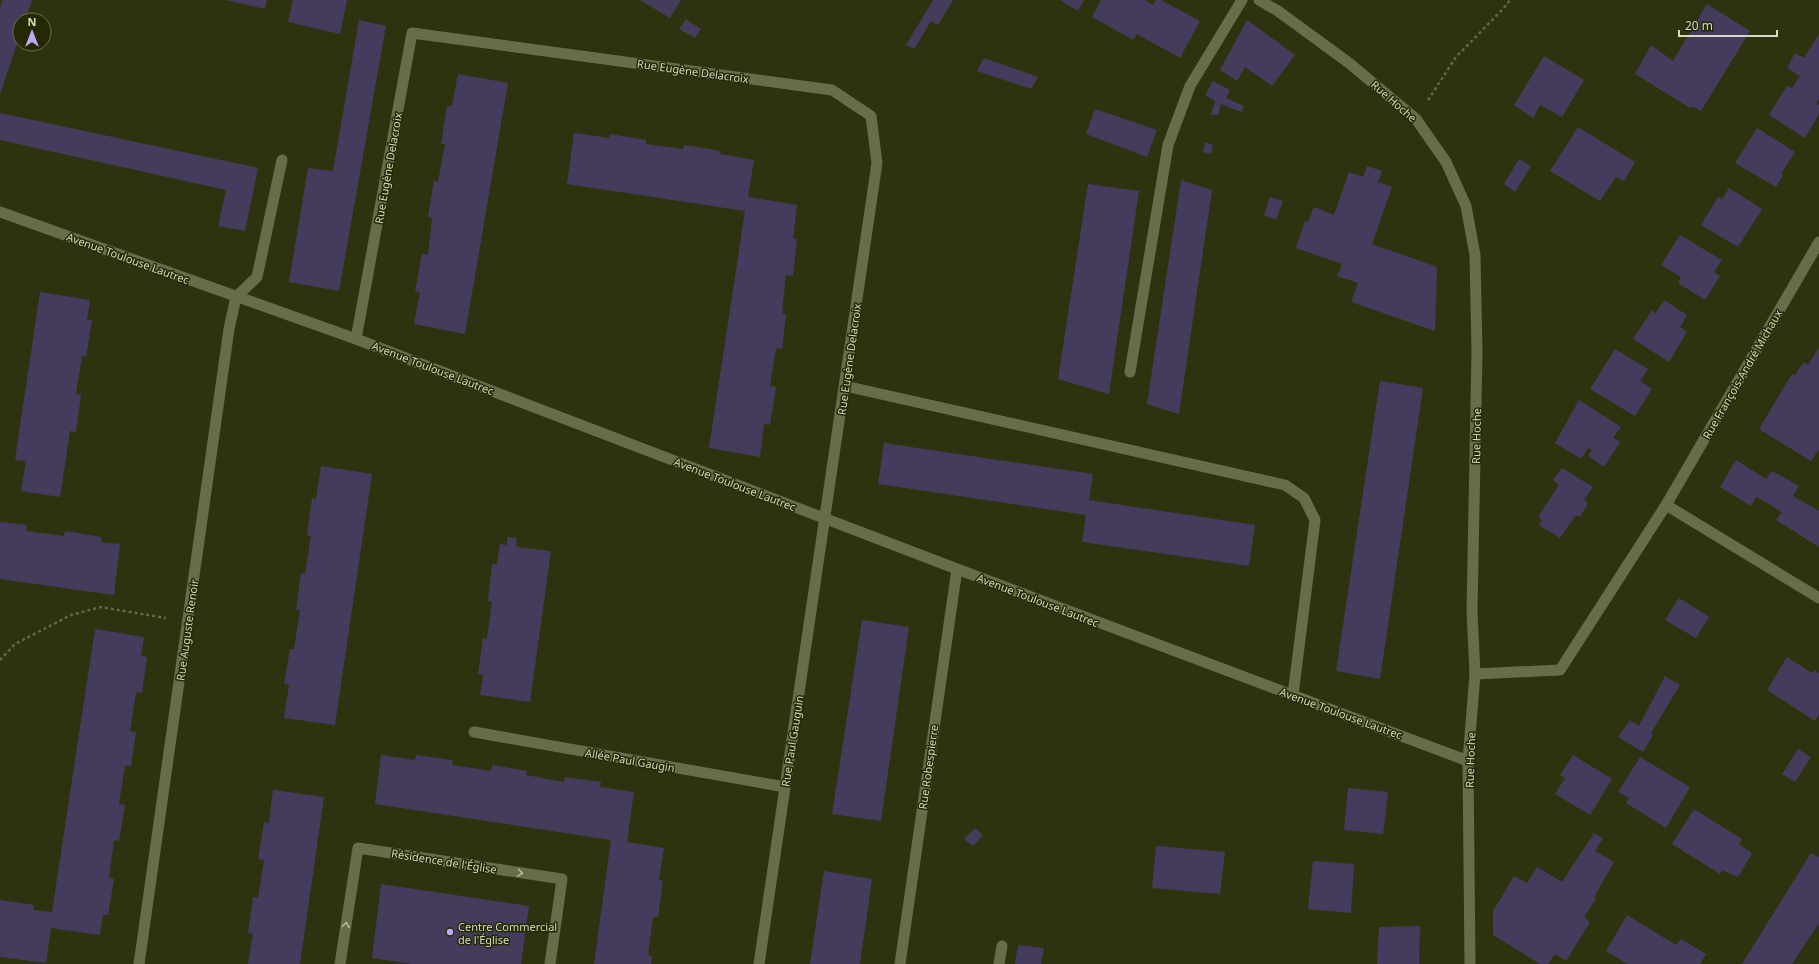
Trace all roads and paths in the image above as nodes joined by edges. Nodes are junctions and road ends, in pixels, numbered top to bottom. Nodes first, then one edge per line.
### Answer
1 (1242, 0) edge
2 (1259, 0) edge
3 (1510, 0) edge
4 (1416, 119) junction
5 (282, 160) dead end
6 (0, 212) edge
7 (1819, 242) edge
8 (236, 297) junction
9 (356, 339) junction
10 (1130, 372) dead end
11 (845, 386) junction
12 (1666, 505) junction
13 (826, 518) junction
14 (957, 569) junction
15 (1819, 598) edge
16 (188, 622) junction
17 (0, 660) edge
18 (1475, 674) junction
19 (1293, 695) junction
20 (474, 732) dead end
21 (1468, 761) junction
22 (785, 787) junction
23 (1002, 946) dead end
24 (139, 964) edge
25 (340, 964) edge
26 (550, 964) edge
27 (759, 964) edge
28 (900, 964) edge
29 (999, 964) edge
30 (1470, 964) edge

1 - 10 street
2 - 4 street, Rue Hoche
3 - 4 path
4 - 18 street, Rue Hoche
5 - 8 street
6 - 8 street, Avenue Toulouse Lautrec
7 - 12 street, Rue François-André Michaux
8 - 9 street, Avenue Toulouse Lautrec
8 - 16 street, Rue Auguste Renoir
9 - 11 street, Rue Eugène Delacroix
9 - 13 street, Avenue Toulouse Lautrec
11 - 13 street, Rue Eugène Delacroix
11 - 19 street
12 - 15 street
12 - 18 street, Rue François-André Michaux
13 - 14 street, Avenue Toulouse Lautrec
13 - 22 street, Rue Paul Gauguin
14 - 19 street, Avenue Toulouse Lautrec
14 - 28 street, Rue Robespierre
16 - 17 path
16 - 24 street, Rue Auguste Renoir
18 - 21 street, Rue Hoche
19 - 21 street, Avenue Toulouse Lautrec
20 - 22 street, Allée Paul Gaugin
21 - 30 street, Rue Hoche
22 - 27 street, Rue Paul Gauguin
23 - 29 street
25 -> 26 street, Résidence de l'Église

